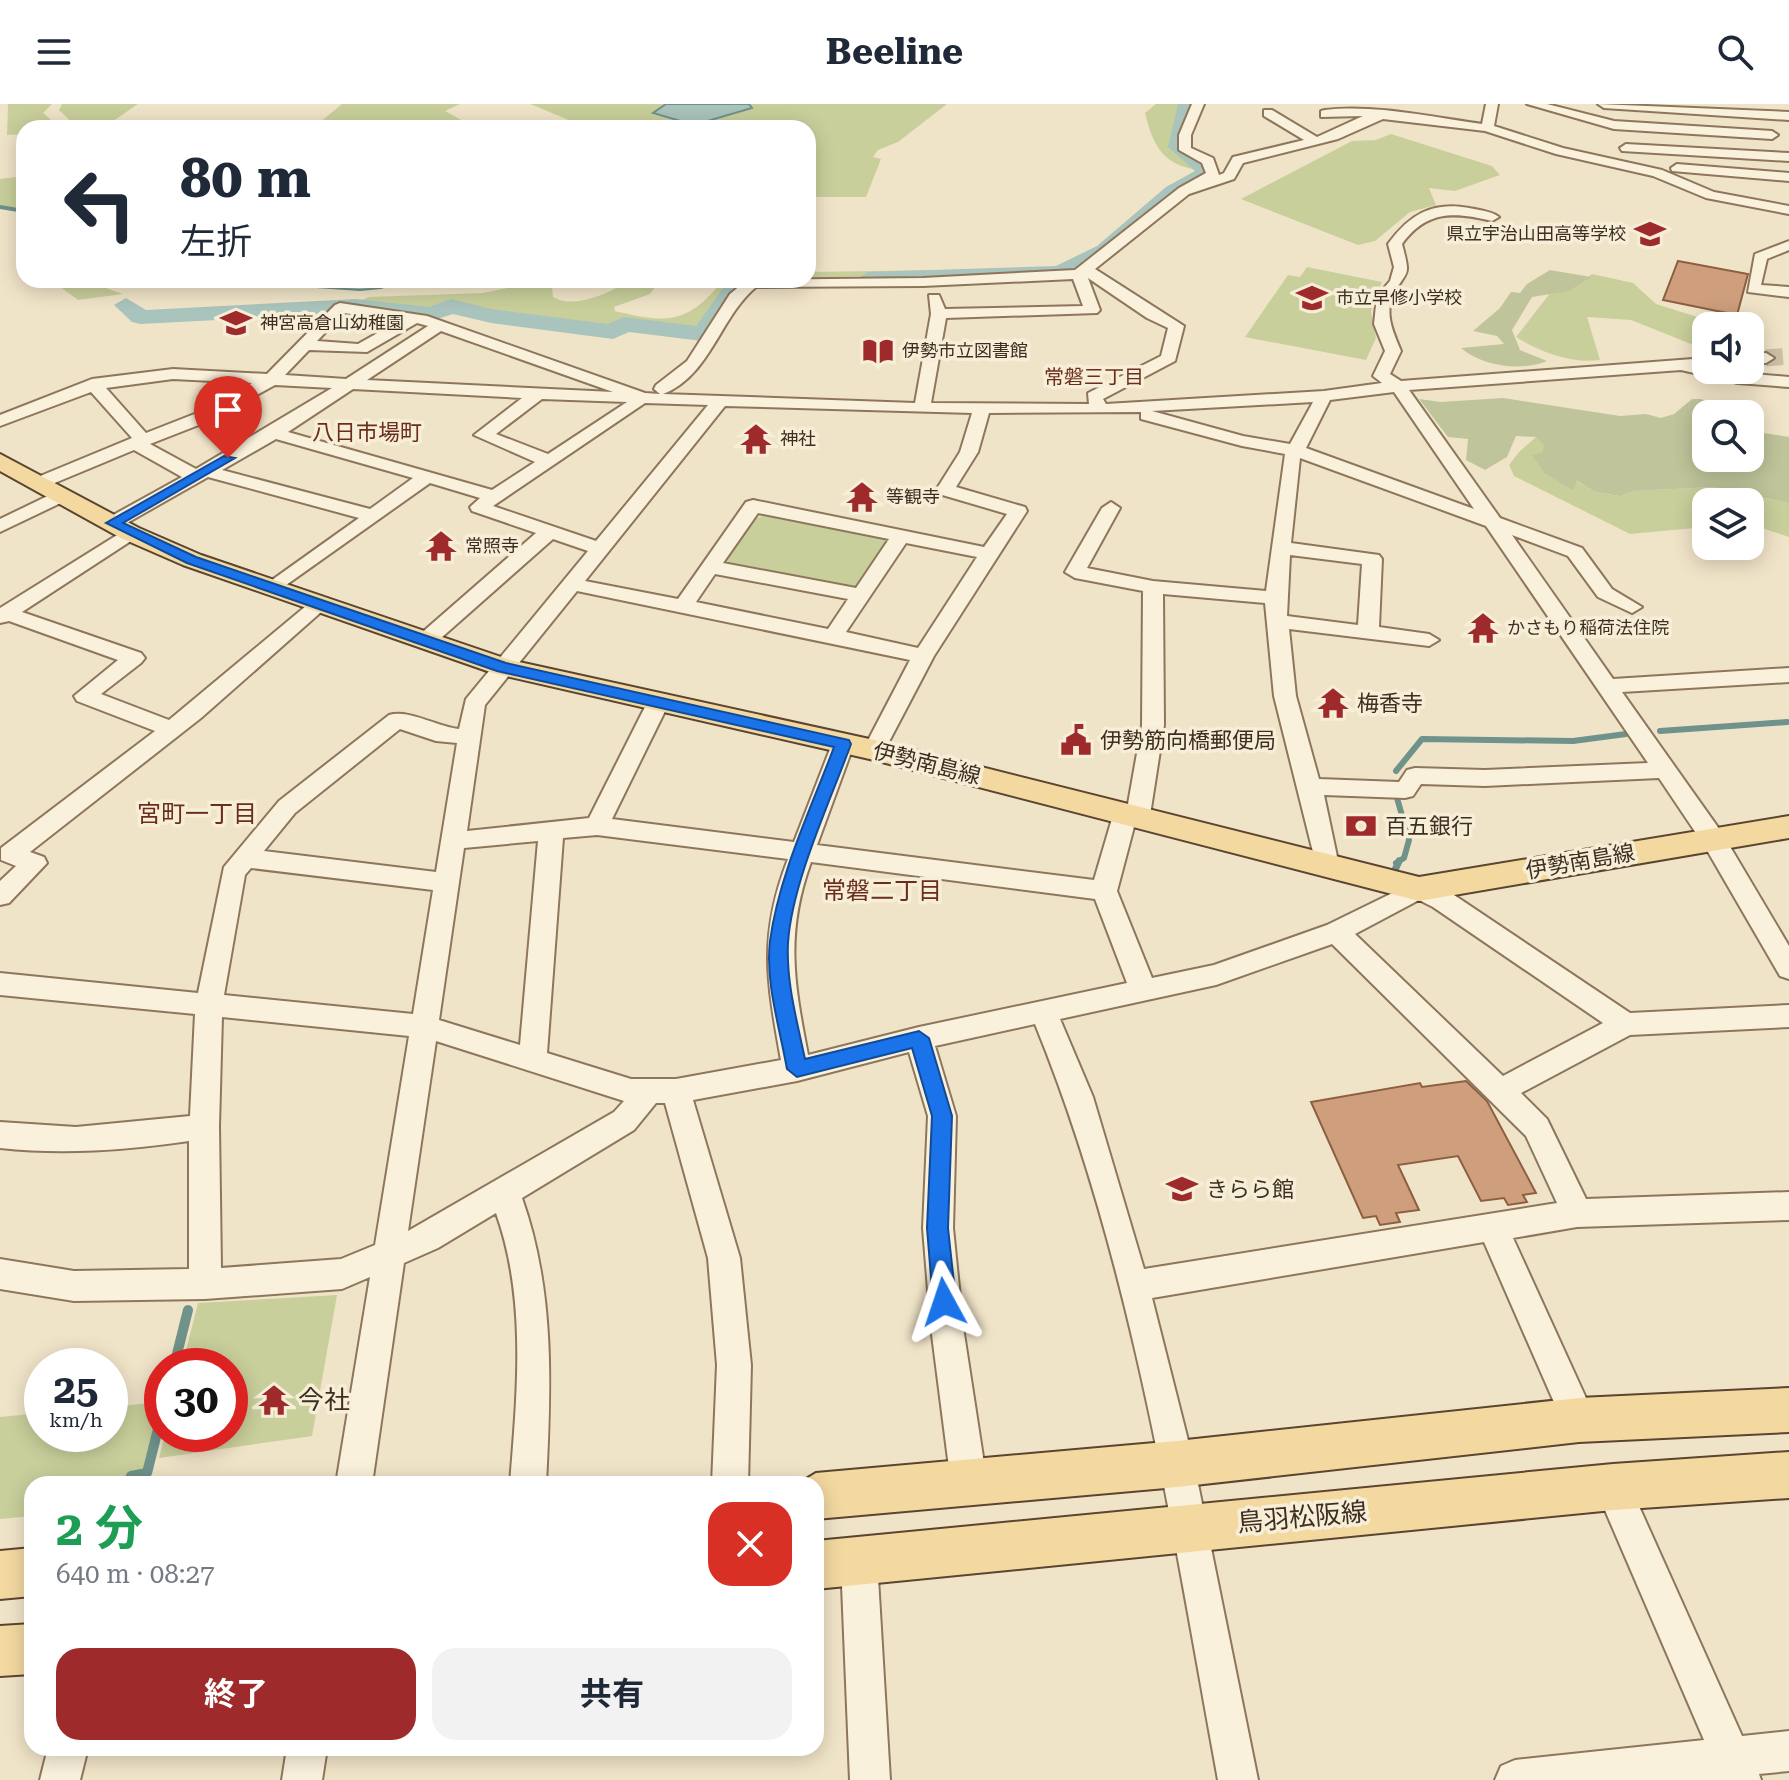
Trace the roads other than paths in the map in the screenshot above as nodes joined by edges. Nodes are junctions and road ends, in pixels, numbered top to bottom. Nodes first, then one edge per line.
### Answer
1 (1198, 104) edge
2 (1487, 104) edge
3 (1533, 104) edge
4 (1610, 105) edge
5 (1751, 109) edge
6 (1268, 113) dead end
7 (1325, 114) dead end
8 (1376, 116) junction
9 (1789, 116) edge
10 (1553, 121) junction
11 (1623, 126) junction
12 (1487, 128) junction
13 (1780, 137) edge
14 (1315, 141) junction
15 (1546, 147) junction
16 (1508, 148) dead end
17 (1560, 151) junction
18 (1789, 155) edge
19 (1627, 158) junction
20 (1726, 172) junction
21 (1789, 177) edge
22 (1189, 188) junction
23 (1733, 200) junction
24 (1789, 210) edge
25 (1492, 217) dead end
26 (1789, 245) edge
27 (1082, 272) junction
28 (923, 282) junction
29 (816, 283) edge
30 (746, 288) edge
31 (1789, 292) edge
32 (939, 314) junction
33 (415, 318) junction
34 (440, 325) junction
35 (304, 345) junction
36 (1692, 364) edge
37 (1677, 365) junction
38 (271, 380) junction
39 (1789, 382) edge
40 (92, 384) junction
41 (344, 385) junction
42 (1398, 386) junction
43 (662, 389) dead end
44 (539, 394) junction
45 (1324, 396) junction
46 (640, 398) junction
47 (721, 400) junction
48 (922, 408) junction
49 (1124, 408) junction
50 (982, 409) junction
51 (1100, 409) junction
52 (0, 421) edge
53 (274, 433) junction
54 (139, 442) junction
55 (1295, 450) junction
56 (0, 461) edge
57 (549, 461) junction
58 (201, 474) junction
59 (427, 477) junction
60 (51, 489) junction
61 (495, 496) junction
62 (1111, 508) dead end
63 (374, 516) junction
64 (1494, 521) junction
65 (0, 526) edge
66 (121, 528) junction
67 (548, 533) junction
68 (901, 536) junction
69 (1281, 548) junction
70 (601, 549) junction
71 (989, 554) junction
72 (710, 567) junction
73 (572, 584) junction
74 (1153, 587) junction
75 (272, 589) junction
76 (861, 595) junction
77 (1275, 598) junction
78 (319, 605) junction
79 (683, 606) junction
80 (1632, 607) dead end
81 (4, 615) edge
82 (1276, 621) junction
83 (1368, 633) junction
84 (833, 636) junction
85 (1429, 640) dead end
86 (425, 641) junction
87 (923, 656) junction
88 (503, 667) junction
89 (1789, 675) edge
90 (1606, 686) junction
91 (658, 703) junction
92 (172, 729) junction
93 (469, 737) junction
94 (843, 744) junction
95 (874, 750) junction
96 (1667, 770) junction
97 (1310, 787) junction
98 (1132, 814) junction
99 (597, 826) junction
100 (1789, 827) edge
101 (551, 832) junction
102 (1713, 839) junction
103 (452, 841) junction
104 (803, 850) junction
105 (245, 858) junction
106 (1327, 866) junction
107 (446, 882) junction
108 (1419, 889) junction
109 (1104, 891) junction
110 (0, 896) edge
111 (1776, 925) edge
112 (1336, 932) junction
113 (1789, 969) edge
114 (0, 984) edge
115 (1143, 990) junction
116 (209, 1005) junction
117 (1044, 1013) junction
118 (1789, 1016) edge
119 (1626, 1024) junction
120 (424, 1026) junction
121 (919, 1038) junction
122 (533, 1060) junction
123 (797, 1069) junction
124 (1500, 1091) junction
125 (662, 1092) junction
126 (204, 1126) junction
127 (0, 1135) edge
128 (504, 1191) junction
129 (1789, 1206) edge
130 (1577, 1213) junction
131 (1493, 1227) junction
132 (389, 1255) junction
133 (0, 1274) edge
134 (205, 1284) junction
135 (1133, 1286) junction
136 (1789, 1410) edge
137 (1579, 1420) junction
138 (1177, 1464) junction
139 (1789, 1475) edge
140 (355, 1476) edge
141 (529, 1476) edge
142 (730, 1476) edge
143 (969, 1483) junction
144 (1613, 1487) junction
145 (824, 1495) edge
146 (1188, 1528) junction
147 (838, 1563) edge
148 (24, 1573) edge
149 (0, 1575) edge
150 (24, 1650) edge
151 (0, 1651) edge
152 (1789, 1751) edge
153 (66, 1756) edge
154 (306, 1756) edge
155 (1736, 1769) edge
156 (60, 1780) edge
157 (302, 1780) edge
158 (870, 1780) edge
159 (1238, 1780) edge
160 (1515, 1780) edge

1 - 22 street
2 - 12 street
3 - 10 street
4 - 5 street
4 - 11 street
5 - 9 street
5 - 13 street
6 - 14 street
7 - 8 street
8 - 12 street
8 - 14 street
10 - 11 street
10 - 15 street
11 - 13 street
11 - 19 street
12 - 15 street
13 - 18 street
14 - 22 street
15 - 17 street
16 - 17 street
17 - 19 street
18 - 19 street
19 - 20 street
19 - 23 street
20 - 21 street
20 - 23 street
22 - 27 street
23 - 24 street
25 - 42 street
26 - 31 street
27 - 28 street
27 - 32 street
27 - 51 street
28 - 29 street
28 - 32 street
30 - 43 street
32 - 48 street
33 - 34 street
33 - 35 street
33 - 35 street
34 - 41 street
34 - 46 street
35 - 38 street
36 - 37 street
37 - 39 street
37 - 42 street
38 - 40 street
38 - 41 street
38 - 54 street
40 - 52 street
40 - 54 street
41 - 44 street
41 - 53 street
42 - 45 street
42 - 64 street
44 - 46 street
44 - 57 street
45 - 49 street
45 - 55 street
46 - 47 street
46 - 57 street
47 - 48 street
47 - 70 street
48 - 50 street
49 - 51 street
49 - 55 street
50 - 51 street
50 - 71 street
53 - 58 street
53 - 59 street
54 - 58 street
54 - 60 street
55 - 64 street
55 - 69 street
56 - 60 main road, 伊勢南島線
57 - 61 street
58 - 63 street
58 - 66 street
59 - 61 street
59 - 63 street
60 - 65 street
60 - 66 main road, 伊勢南島線
61 - 67 street
62 - 74 street
63 - 75 street
64 - 80 street
64 - 90 street
66 - 75 main road, 伊勢南島線
66 - 81 street
67 - 70 street
67 - 86 street
68 - 71 street
68 - 72 street
68 - 76 street
69 - 77 street
69 - 83 street
70 - 73 street
71 - 87 street
72 - 76 street
72 - 79 street
73 - 79 street
73 - 88 street
74 - 77 street
74 - 98 street
75 - 78 main road, 伊勢南島線
76 - 84 street
77 - 82 street
78 - 86 main road, 伊勢南島線
78 - 92 street
79 - 84 street
81 - 92 street
82 - 83 street
82 - 97 street
83 - 85 street
84 - 87 street
86 - 88 main road, 伊勢南島線
87 - 95 street
88 - 91 main road, 伊勢南島線
88 - 93 street
89 - 90 street
90 - 96 street
91 - 94 main road, 伊勢南島線
91 - 99 street
92 - 110 street
93 - 103 street
93 - 105 street
94 - 95 main road, 伊勢南島線
94 - 104 street
95 - 98 main road, 伊勢南島線
96 - 97 street
96 - 102 street
97 - 106 street
98 - 106 main road, 伊勢南島線
98 - 109 street
99 - 101 street
99 - 104 street
100 - 102 main road, 伊勢南島線
101 - 103 street
101 - 122 street
102 - 108 main road, 伊勢南島線
102 - 111 street
103 - 107 street
104 - 109 street
104 - 123 street
105 - 107 street
105 - 116 street
106 - 108 main road, 伊勢南島線
107 - 120 street
108 - 112 street
108 - 119 street
109 - 115 street
111 - 113 street
112 - 115 street
112 - 124 street
114 - 116 street
115 - 117 street
116 - 120 street
116 - 126 street
117 - 121 street
117 - 135 street
118 - 119 street
119 - 124 street
120 - 122 street
120 - 132 street
121 - 123 street
121 - 143 street
122 - 125 street
123 - 125 street
124 - 130 street
125 - 128 street
125 - 142 street
126 - 127 street
126 - 134 street
128 - 132 street
128 - 141 street
129 - 130 street
130 - 131 street
131 - 135 street
131 - 137 street
132 - 134 street
132 - 140 street
133 - 134 street
135 - 138 street
136 - 137 main road
137 - 138 main road
138 - 143 main road
138 - 146 street
139 - 144 main road, 鳥羽松阪線
143 - 145 main road
144 - 146 main road, 鳥羽松阪線
144 - 155 street
146 - 147 main road, 鳥羽松阪線
146 - 159 street
147 - 158 street
148 - 149 main road
150 - 151 main road
152 - 155 street
153 - 156 street
154 - 157 street
155 - 160 street

